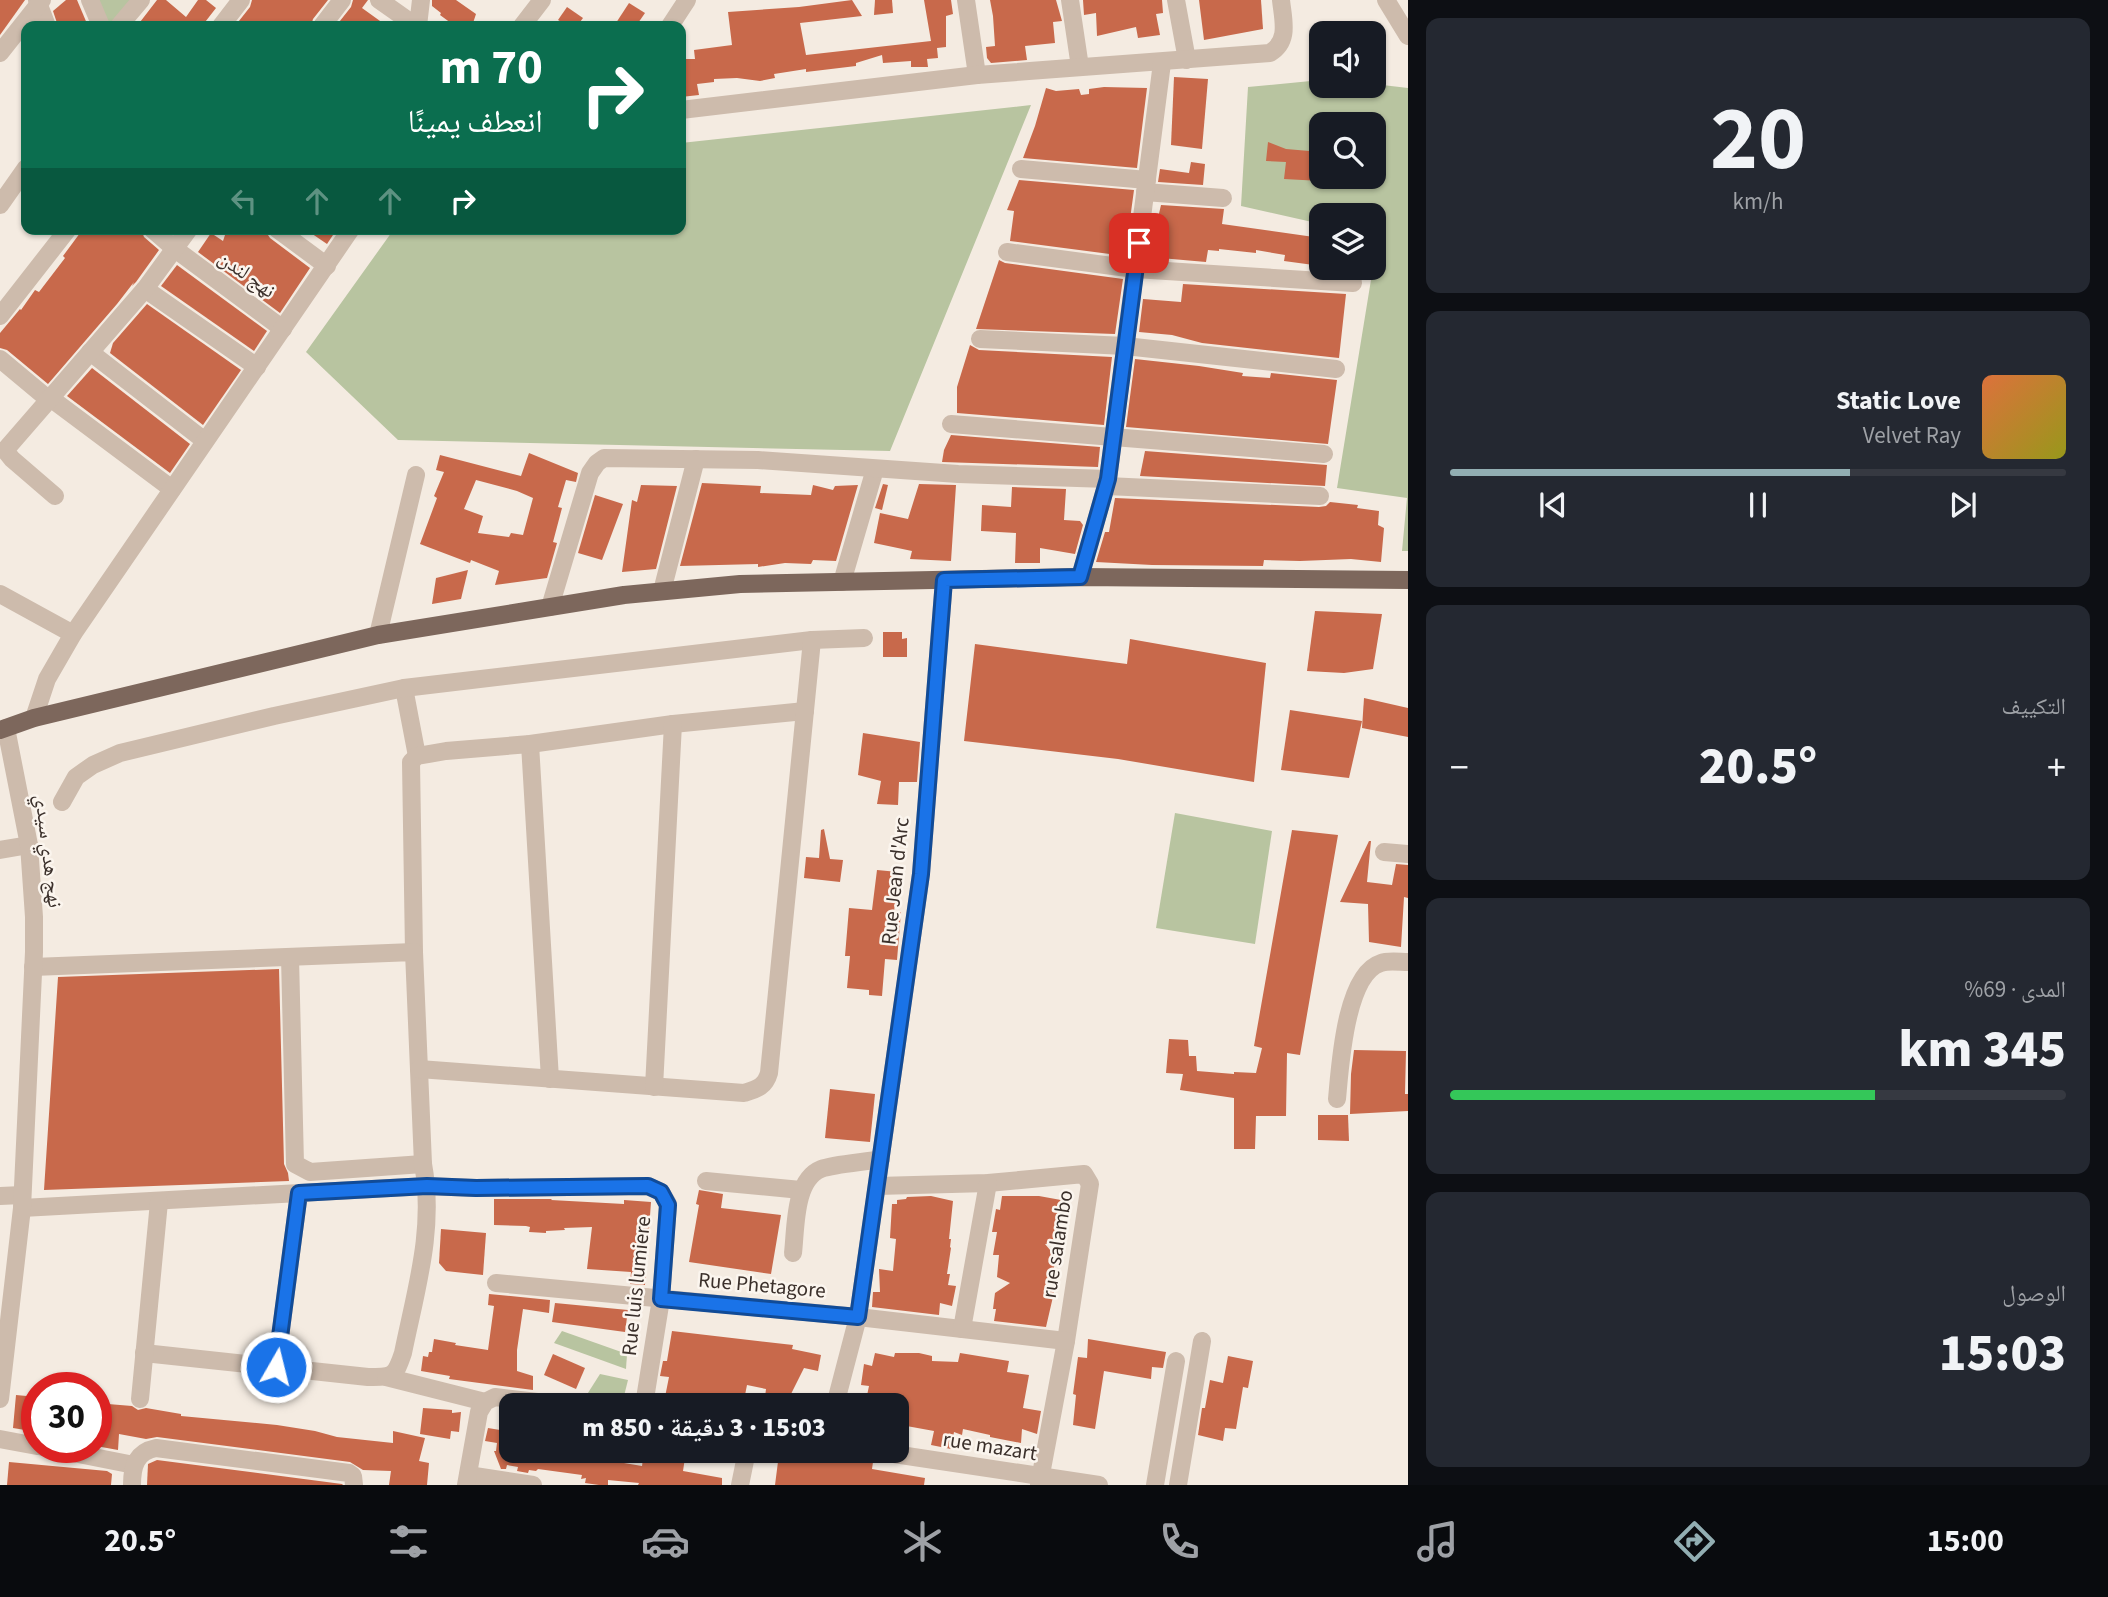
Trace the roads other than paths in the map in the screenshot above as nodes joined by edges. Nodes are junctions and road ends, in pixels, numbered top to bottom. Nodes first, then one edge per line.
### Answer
1 (90, 0) edge
2 (141, 0) edge
3 (241, 0) edge
4 (342, 0) edge
5 (379, 0) edge
6 (421, 0) edge
7 (542, 0) edge
8 (687, 0) edge
9 (966, 0) edge
10 (1070, 0) edge
11 (1176, 0) edge
12 (1280, 0) edge
13 (1386, 0) edge
14 (39, 1) edge
15 (24, 21) edge
16 (45, 21) edge
17 (99, 21) edge
18 (123, 21) edge
19 (225, 21) edge
20 (326, 21) edge
21 (410, 21) edge
22 (418, 21) edge
23 (526, 21) edge
24 (673, 21) edge
25 (21, 25) edge
26 (1408, 36) edge
27 (0, 53) edge
28 (1187, 60) junction
29 (1162, 62) junction
30 (1080, 67) junction
31 (977, 75) junction
32 (686, 109) edge
33 (1021, 169) dead end
34 (21, 175) edge
35 (1146, 186) junction
36 (1223, 198) dead end
37 (0, 205) edge
38 (63, 235) edge
39 (159, 235) edge
40 (186, 235) edge
41 (285, 235) edge
42 (347, 235) edge
43 (175, 249) junction
44 (1007, 252) dead end
45 (327, 266) junction
46 (1135, 269) junction
47 (1353, 283) dead end
48 (145, 289) junction
49 (0, 316) edge
50 (284, 329) junction
51 (980, 339) dead end
52 (1125, 346) junction
53 (89, 352) junction
54 (0, 359) edge
55 (257, 367) junction
56 (1336, 369) dead end
57 (48, 398) junction
58 (951, 424) dead end
59 (1114, 438) junction
60 (205, 441) junction
61 (1324, 454) dead end
62 (696, 459) junction
63 (875, 469) junction
64 (416, 475) dead end
65 (1107, 482) junction
66 (172, 489) junction
67 (55, 496) dead end
68 (1320, 496) dead end
69 (1080, 577) junction
70 (944, 580) junction
71 (1408, 580) edge
72 (842, 582) junction
73 (662, 592) junction
74 (0, 594) edge
75 (550, 607) junction
76 (73, 634) junction
77 (378, 635) junction
78 (864, 638) dead end
79 (812, 640) junction
80 (404, 688) junction
81 (805, 711) junction
82 (34, 718) junction
83 (673, 724) junction
84 (3, 729) edge
85 (530, 744) junction
86 (417, 756) junction
87 (8, 783) edge
88 (62, 802) dead end
89 (29, 845) junction
90 (0, 850) edge
91 (1384, 852) dead end
92 (1408, 854) edge
93 (414, 952) junction
94 (290, 957) junction
95 (1408, 962) edge
96 (33, 967) junction
97 (419, 1069) junction
98 (550, 1079) junction
99 (654, 1087) junction
100 (1337, 1100) dead end
101 (881, 1160) junction
102 (423, 1164) junction
103 (706, 1181) dead end
104 (988, 1183) junction
105 (427, 1186) junction
106 (877, 1186) junction
107 (801, 1190) junction
108 (299, 1193) junction
109 (0, 1196) edge
110 (22, 1201) junction
111 (159, 1202) junction
112 (793, 1253) dead end
113 (496, 1283) dead end
114 (661, 1299) junction
115 (858, 1317) junction
116 (962, 1329) junction
117 (1066, 1341) junction
118 (1202, 1341) dead end
119 (144, 1353) junction
120 (1177, 1361) dead end
121 (276, 1367) junction
122 (386, 1377) junction
123 (646, 1393) edge
124 (838, 1393) edge
125 (499, 1397) edge
126 (0, 1399) edge
127 (139, 1399) dead end
128 (485, 1402) junction
129 (0, 1439) edge
130 (21, 1443) edge
131 (909, 1457) edge
132 (112, 1461) edge
133 (745, 1463) edge
134 (134, 1465) junction
135 (467, 1480) edge
136 (1040, 1481) edge
137 (132, 1485) edge
138 (354, 1485) edge
139 (533, 1485) edge
140 (740, 1485) edge
141 (1099, 1485) edge
142 (1155, 1485) edge
143 (1178, 1485) edge

1 - 17 street
2 - 18 street
3 - 19 street
4 - 20 street
5 - 21 street
6 - 22 street
7 - 23 street
8 - 24 street
9 - 31 street
10 - 30 street
11 - 28 street
12 - 28 street
13 - 26 street
14 - 15 street
14 - 16 street
25 - 27 street
28 - 29 street
29 - 30 street
29 - 35 street
30 - 31 street
31 - 32 street
33 - 35 street
34 - 37 street
35 - 36 street
35 - 46 street
38 - 49 street
39 - 43 street, نهج لندن
40 - 43 street
41 - 45 street
42 - 45 street
43 - 48 street
43 - 50 street, نهج لندن
44 - 46 street
45 - 50 street
46 - 47 street
46 - 52 street
48 - 53 street
48 - 55 street
50 - 55 street
51 - 52 street
52 - 56 street
52 - 59 street
53 - 57 street
53 - 60 street
54 - 57 street
55 - 60 street
57 - 66 street
57 - 67 street
58 - 59 street
59 - 61 street
59 - 65 street
60 - 66 street
62 - 63 street
62 - 73 street
62 - 75 street
63 - 65 street
63 - 72 street
64 - 77 street
65 - 68 street
65 - 69 street
66 - 76 street
69 - 70 main road
69 - 71 main road
70 - 72 main road
70 - 101 street, Rue Jean d'Arc
72 - 73 main road
73 - 75 main road
74 - 76 street
75 - 77 main road
76 - 82 street
77 - 82 main road
78 - 79 street
79 - 80 street
79 - 81 street
80 - 86 street
80 - 88 street
81 - 83 street
81 - 99 street
82 - 84 main road
83 - 85 street
83 - 99 street
84 - 87 street, نهج هدي سيدي
85 - 86 street
85 - 98 street
86 - 93 street
87 - 89 street, نهج هدي سيدي
89 - 90 street
89 - 96 street, نهج هدي سيدي
91 - 92 street
93 - 94 street
93 - 97 street
94 - 96 street
94 - 102 street
95 - 100 street
96 - 110 street, نهج هدي سيدي
97 - 98 street
97 - 102 street
98 - 99 street
101 - 106 street, Rue Jean d'Arc
101 - 107 street
102 - 105 street
103 - 107 street
104 - 106 street, rue salambo
104 - 116 street
104 - 117 street, rue salambo
105 - 108 street, Rue luis lumiere
105 - 114 street, Rue luis lumiere
105 - 122 street
106 - 115 street, Rue Jean d'Arc
107 - 112 street
108 - 111 street, Rue luis lumiere
108 - 121 street
109 - 110 street, Rue luis lumiere
110 - 111 street, Rue luis lumiere
110 - 126 street, نهج هدي سيدي
111 - 119 street
113 - 114 street, Rue Phetagore
114 - 115 street, Rue Phetagore
114 - 123 street, Rue luis lumiere
115 - 116 street, Rue Phetagore
115 - 124 street, Rue Jean d'Arc
116 - 117 street, Rue Phetagore
117 - 136 street, rue salambo
118 - 143 street
119 - 121 street
119 - 127 street
120 - 142 street
121 - 122 street
122 - 128 street
125 - 128 street
128 - 135 street
129 - 130 street
131 - 136 street, rue mazart
132 - 134 street
133 - 140 street
134 - 137 street
134 - 138 street
135 - 139 street
136 - 141 street, rue mazart

